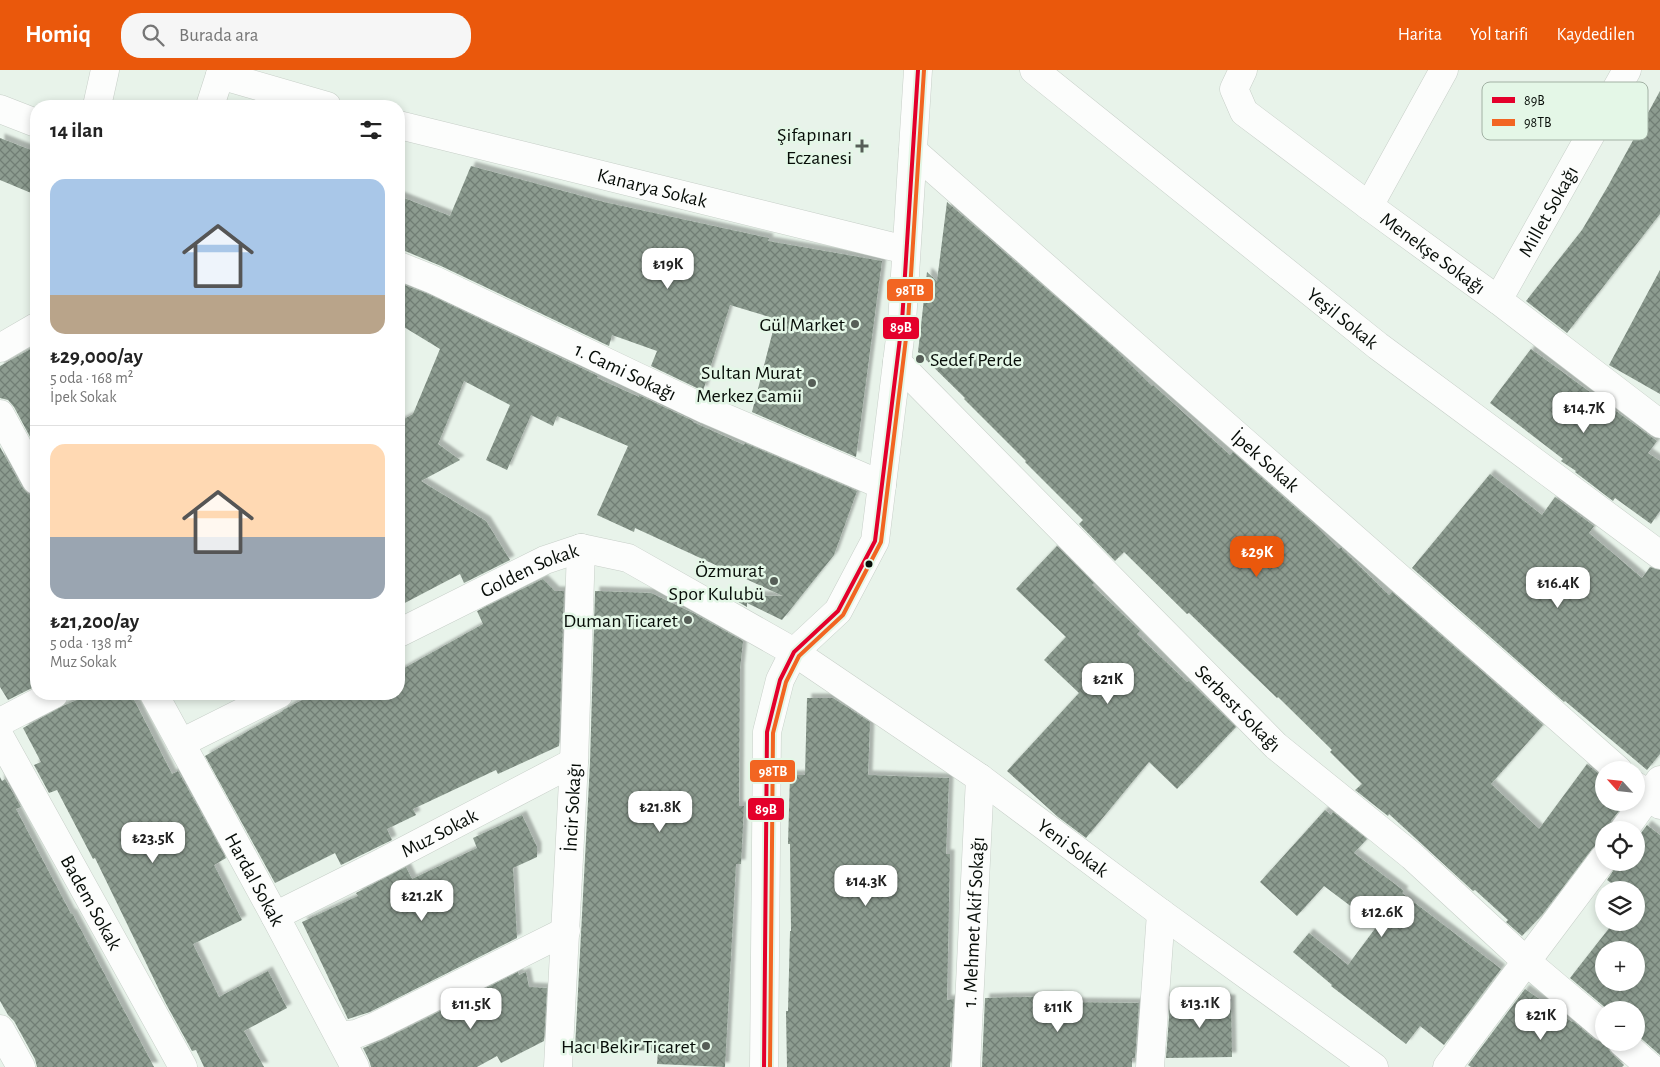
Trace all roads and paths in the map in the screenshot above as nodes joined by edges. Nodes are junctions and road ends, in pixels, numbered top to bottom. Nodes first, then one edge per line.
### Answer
1 (105, 70) edge
2 (918, 70) edge
3 (1034, 70) edge
4 (1244, 70) edge
5 (1444, 70) edge
6 (1627, 70) edge
7 (221, 72) edge
8 (1620, 82) edge
9 (98, 100) edge
10 (212, 100) edge
11 (308, 100) edge
12 (0, 109) edge
13 (30, 121) edge
14 (405, 126) edge
15 (1588, 140) edge
16 (913, 151) junction
17 (1369, 206) junction
18 (906, 250) junction
19 (405, 268) edge
20 (1498, 300) junction
21 (30, 330) edge
22 (0, 348) edge
23 (897, 362) junction
24 (0, 414) edge
25 (1660, 424) edge
26 (30, 469) edge
27 (882, 485) junction
28 (581, 548) junction
29 (1660, 555) edge
30 (405, 630) edge
31 (794, 652) junction
32 (42, 700) edge
33 (157, 700) edge
34 (267, 700) edge
35 (0, 722) edge
36 (0, 737) edge
37 (181, 743) junction
38 (1608, 761) edge
39 (574, 762) junction
40 (980, 778) junction
41 (1651, 792) edge
42 (1630, 821) edge
43 (1595, 870) edge
44 (1162, 913) junction
45 (275, 916) junction
46 (566, 931) junction
47 (1527, 962) junction
48 (1595, 1019) edge
49 (0, 1029) edge
50 (340, 1036) junction
51 (1632, 1051) edge
52 (1348, 1058) edge
53 (21, 1067) edge
54 (183, 1067) edge
55 (355, 1067) edge
56 (558, 1067) edge
57 (764, 1067) edge
58 (966, 1067) edge
59 (1150, 1067) edge
60 (1374, 1067) edge
61 (1447, 1067) edge
62 (1650, 1067) edge

1 - 9 street
2 - 16 street
3 - 29 street, Yeşil Sokak
4 - 17 street, Menekşe Sokağı
5 - 17 street
6 - 8 street, Millet Sokağı
7 - 10 street
7 - 11 street
12 - 13 street
14 - 18 street, Kanarya Sokak
15 - 20 street, Millet Sokağı
16 - 18 street
16 - 38 street, İpek Sokak
17 - 20 street, Menekşe Sokağı
18 - 23 street
19 - 27 street, 1. Cami Sokağı
20 - 25 street, Menekşe Sokağı
21 - 22 street
23 - 27 street
23 - 47 street, Serbest Sokağı
24 - 26 street
27 - 31 street
28 - 30 street, Golden Sokak
28 - 31 street, Golden Sokak
28 - 39 street, İncir Sokağı
31 - 40 street, Yeni Sokak
31 - 57 street
32 - 35 street
33 - 37 street, Hardal Sokak
34 - 37 street
36 - 54 street, Badem Sokak
37 - 45 street, Hardal Sokak
39 - 45 street, Muz Sokak
39 - 46 street, İncir Sokağı
40 - 44 street, Yeni Sokak
40 - 58 street, 1. Mehmet Akif Sokağı
41 - 42 street
43 - 47 street
44 - 52 street, Yeni Sokak
44 - 59 street
45 - 50 street, Hardal Sokak
46 - 50 street
46 - 56 street, İncir Sokağı
47 - 48 street, Serbest Sokağı
47 - 61 street
49 - 53 street
50 - 55 street, Hardal Sokak
51 - 62 street
52 - 60 street, Yeni Sokak

